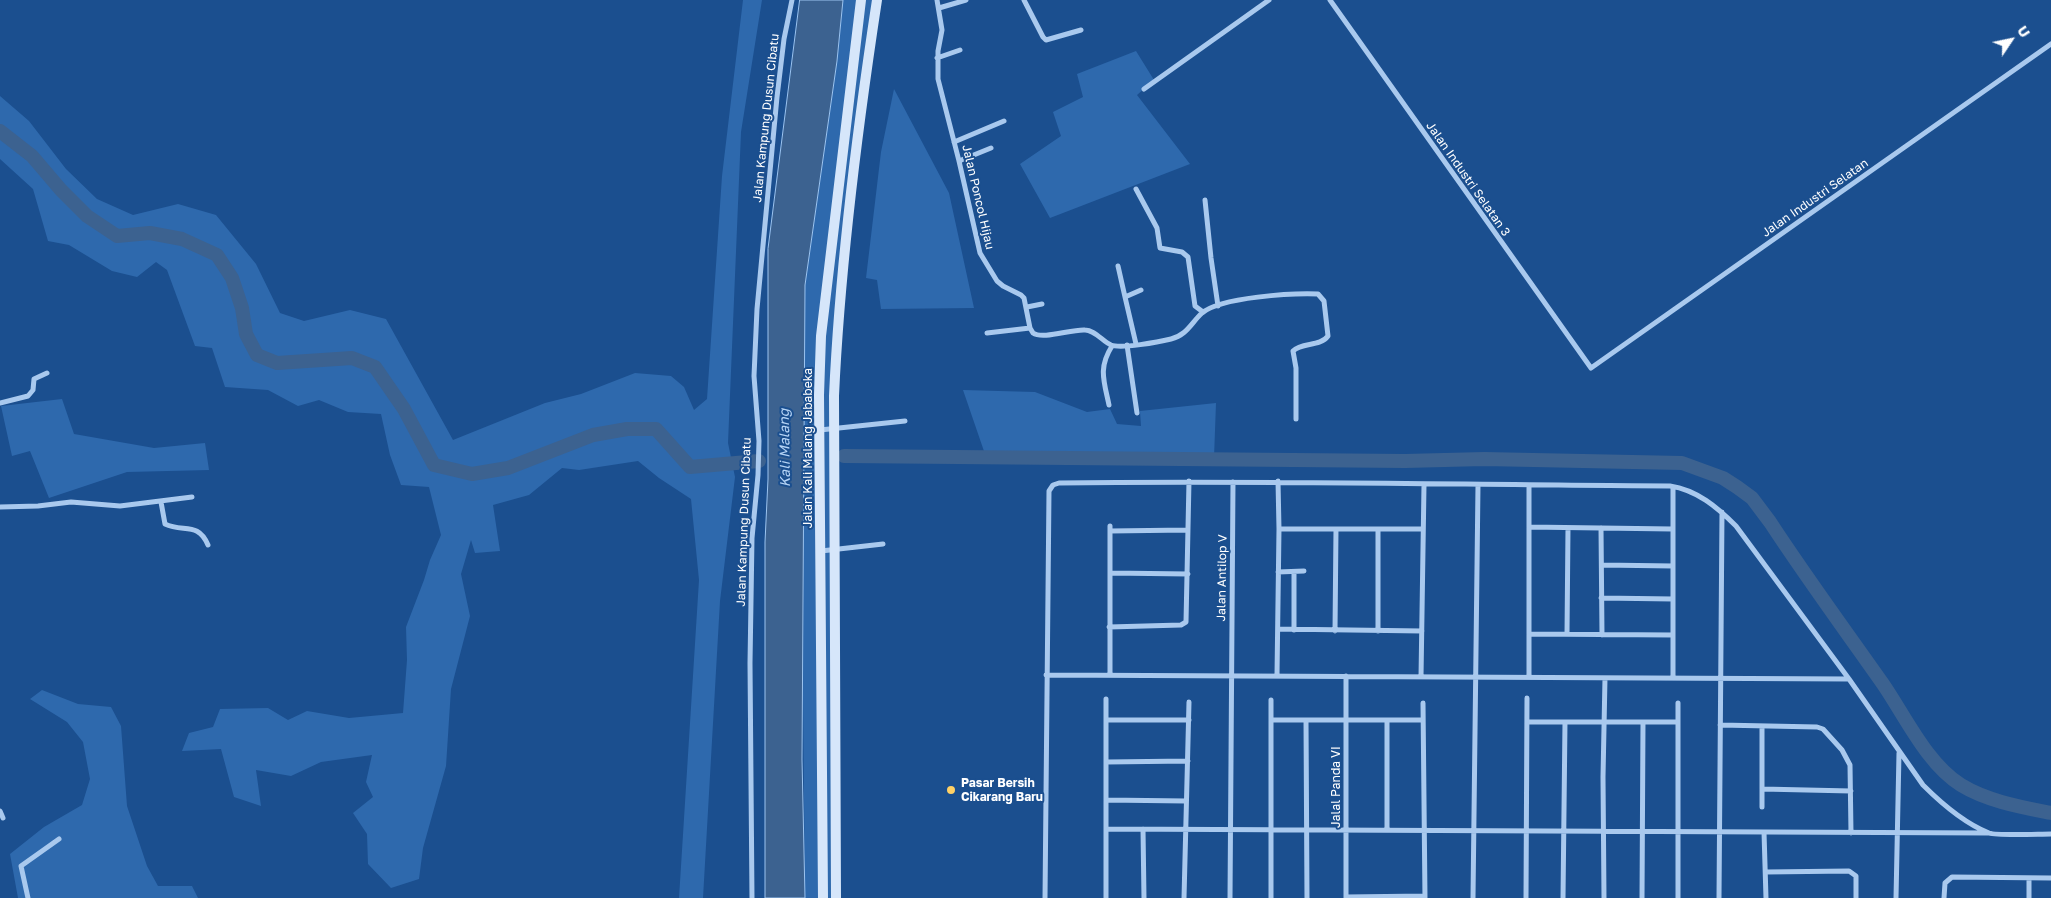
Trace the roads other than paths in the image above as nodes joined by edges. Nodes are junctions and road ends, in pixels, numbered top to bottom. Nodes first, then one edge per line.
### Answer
1 (792, 0) edge
2 (861, 0) edge
3 (877, 0) edge
4 (937, 0) edge
5 (966, 0) edge
6 (1024, 0) edge
7 (1269, 0) edge
8 (1330, 0) edge
9 (939, 8) junction
10 (1081, 30) dead end
11 (2051, 44) edge
12 (960, 50) dead end
13 (937, 58) junction
14 (1144, 89) dead end
15 (1004, 121) dead end
16 (954, 142) junction
17 (991, 148) dead end
18 (842, 152) junction
19 (856, 154) junction
20 (960, 161) junction
21 (1136, 189) dead end
22 (1205, 200) dead end
23 (1118, 266) dead end
24 (1141, 290) dead end
25 (1125, 297) junction
26 (1042, 304) dead end
27 (1218, 306) junction
28 (1027, 307) junction
29 (1203, 312) junction
30 (1030, 328) junction
31 (988, 333) dead end
32 (1136, 344) junction
33 (1112, 346) junction
34 (1127, 346) junction
35 (1591, 368) joint
36 (47, 373) dead end
37 (0, 403) edge
38 (1109, 405) dead end
39 (1137, 413) dead end
40 (1296, 419) dead end
41 (905, 421) dead end
42 (834, 433) junction
43 (820, 435) junction
44 (1189, 481) junction
45 (1278, 481) junction
46 (1232, 482) junction
47 (1424, 485) junction
48 (1478, 485) junction
49 (1529, 485) junction
50 (1673, 487) junction
51 (192, 497) dead end
52 (161, 502) junction
53 (0, 507) edge
54 (1722, 512) junction
55 (1529, 527) junction
56 (1568, 528) junction
57 (1601, 528) junction
58 (1279, 529) junction
59 (1336, 529) junction
60 (1378, 529) junction
61 (1423, 529) junction
62 (1672, 529) junction
63 (1187, 530) junction
64 (883, 544) dead end
65 (208, 545) dead end
66 (836, 550) junction
67 (821, 551) junction
68 (1602, 565) junction
69 (1673, 566) junction
70 (1304, 571) dead end
71 (1278, 572) junction
72 (1294, 572) junction
73 (1111, 573) junction
74 (1188, 574) junction
75 (1601, 598) junction
76 (1673, 599) junction
77 (1109, 627) junction
78 (1278, 630) junction
79 (1294, 630) junction
80 (1335, 631) junction
81 (1378, 631) junction
82 (1422, 631) junction
83 (1529, 634) junction
84 (1567, 634) junction
85 (1602, 635) junction
86 (1673, 635) junction
87 (1110, 674) junction
88 (1046, 675) junction
89 (1231, 675) junction
90 (1277, 675) junction
91 (1346, 676) junction
92 (1421, 677) junction
93 (1529, 677) junction
94 (1605, 678) junction
95 (1673, 678) junction
96 (1474, 679) junction
97 (1720, 680) junction
98 (1849, 680) junction
99 (1527, 698) dead end
100 (1106, 699) dead end
101 (1271, 700) dead end
102 (1189, 702) dead end
103 (1423, 703) dead end
104 (1678, 703) dead end
105 (1106, 720) junction
106 (1189, 720) junction
107 (1271, 720) junction
108 (1306, 720) junction
109 (1346, 720) junction
110 (1387, 720) junction
111 (1423, 720) junction
112 (1528, 722) junction
113 (1565, 722) junction
114 (1604, 722) junction
115 (1643, 722) junction
116 (1678, 722) junction
117 (1720, 725) junction
118 (1762, 727) junction
119 (1899, 752) junction
120 (1188, 761) junction
121 (1106, 762) junction
122 (1762, 789) junction
123 (1851, 791) junction
124 (1106, 800) junction
125 (1186, 801) junction
126 (1762, 807) dead end
127 (0, 811) edge
128 (3, 818) dead end
129 (1106, 828) junction
130 (1143, 829) junction
131 (1186, 829) junction
132 (1231, 829) junction
133 (1272, 829) junction
134 (1307, 830) junction
135 (1346, 830) junction
136 (1387, 830) junction
137 (1424, 830) junction
138 (1474, 830) junction
139 (1527, 831) junction
140 (1564, 831) junction
141 (1604, 831) junction
142 (1643, 832) junction
143 (1678, 832) junction
144 (1718, 832) junction
145 (1764, 832) junction
146 (1851, 832) junction
147 (1898, 833) junction
148 (1990, 833) junction
149 (2051, 834) edge
150 (58, 839) dead end
151 (1766, 872) junction
152 (2029, 878) junction
153 (2051, 878) edge
154 (1346, 897) edge
155 (1424, 897) edge
156 (28, 898) edge
157 (752, 898) edge
158 (823, 898) edge
159 (836, 898) edge
160 (1045, 898) edge
161 (1106, 898) edge
162 (1144, 898) edge
163 (1184, 898) edge
164 (1230, 898) edge
165 (1271, 898) edge
166 (1307, 898) edge
167 (1473, 898) edge
168 (1526, 898) edge
169 (1563, 898) edge
170 (1604, 898) edge
171 (1642, 898) edge
172 (1678, 898) edge
173 (1719, 898) edge
174 (1766, 898) edge
175 (1856, 898) edge
176 (1896, 898) edge
177 (1944, 898) edge
178 (2029, 898) edge

1 - 157 street, Jalan Kampung Dusun Cibatu
2 - 18 main road, Jalan Kali Malang Jababeka
3 - 19 main road
4 - 9 street, Jalan Poncol Hijau
5 - 9 street
6 - 10 street
7 - 14 street
8 - 35 street, Jalan Industri Selatan 3
9 - 13 street, Jalan Poncol Hijau
11 - 35 street, Jalan Industri Selatan
12 - 13 street
13 - 16 street, Jalan Poncol Hijau
15 - 16 street
16 - 20 street, Jalan Poncol Hijau
17 - 20 street
18 - 19 main road
18 - 43 main road, Jalan Kali Malang Jababeka
19 - 42 main road
20 - 28 street, Jalan Poncol Hijau
21 - 29 street
22 - 27 street
23 - 25 street
24 - 25 street
25 - 32 street
26 - 28 street
27 - 29 street
27 - 40 street
28 - 30 street
29 - 32 street
30 - 31 street
30 - 33 street
32 - 34 street
33 - 34 street
33 - 38 street
34 - 39 street
36 - 37 street
41 - 42 street
42 - 43 street
42 - 66 main road
43 - 67 main road, Jalan Kali Malang Jababeka
44 - 46 street
44 - 63 street
44 - 88 street
45 - 46 street
45 - 47 street
45 - 58 street
46 - 89 street, Jalan Antilop V
47 - 48 street
47 - 61 street
48 - 49 street
48 - 96 street
49 - 50 street
49 - 55 street
50 - 54 street
50 - 62 street
51 - 52 street
52 - 53 street
52 - 65 street
54 - 97 street
54 - 98 street
55 - 56 street
55 - 83 street
56 - 57 street
56 - 84 street
57 - 62 street
57 - 68 street
58 - 59 street
58 - 71 street
59 - 60 street
59 - 80 street
60 - 61 street
60 - 81 street
61 - 82 street
62 - 69 street
63 - 73 street
63 - 74 street
64 - 66 street
66 - 67 street
66 - 159 main road
67 - 158 main road, Jalan Kali Malang Jababeka
68 - 69 street
68 - 75 street
69 - 76 street
70 - 72 street
71 - 72 street
71 - 78 street
72 - 79 street
73 - 74 street
73 - 77 street
74 - 77 street
75 - 76 street
75 - 85 street
76 - 86 street
77 - 87 street
78 - 79 street
78 - 90 street
79 - 80 street
80 - 81 street
81 - 82 street
82 - 92 street
83 - 84 street
83 - 93 street
84 - 85 street
85 - 86 street
86 - 95 street
87 - 88 street
87 - 89 street
88 - 160 street
89 - 90 street
89 - 132 street, Jalan Antilop V
90 - 91 street
91 - 92 street
91 - 109 street, Jalal Panda VI
92 - 96 street
93 - 94 street
93 - 96 street
94 - 95 street
94 - 114 street
95 - 97 street
96 - 138 street
97 - 98 street
97 - 117 street
98 - 119 street
99 - 112 street
100 - 105 street
101 - 107 street
102 - 106 street
103 - 111 street
104 - 116 street
105 - 106 street
105 - 121 street
106 - 120 street
107 - 108 street
107 - 133 street
108 - 109 street
108 - 134 street
109 - 110 street
109 - 135 street, Jalal Panda VI
110 - 111 street
110 - 136 street
111 - 137 street
112 - 113 street
112 - 139 street
113 - 114 street
113 - 140 street
114 - 115 street
114 - 141 street
115 - 116 street
115 - 142 street
116 - 143 street
117 - 118 street
117 - 144 street
118 - 122 street
118 - 123 street
119 - 147 street
119 - 148 street
120 - 121 street
120 - 125 street
121 - 124 street
122 - 123 street
122 - 126 street
123 - 146 street
124 - 125 street
124 - 129 street
125 - 131 street
127 - 128 street
129 - 130 street
129 - 161 street
130 - 131 street
130 - 162 street
131 - 132 street
131 - 163 street
132 - 133 street
132 - 164 street, Jalan Antilop V
133 - 134 street
133 - 165 street
134 - 135 street
134 - 166 street
135 - 136 street
135 - 154 street, Jalal Panda VI
136 - 137 street
137 - 138 street
137 - 155 street
138 - 139 street
138 - 167 street
139 - 140 street
139 - 168 street
140 - 141 street
140 - 169 street
141 - 142 street
141 - 170 street
142 - 143 street
142 - 171 street
143 - 144 street
143 - 172 street
144 - 145 street
144 - 173 street
145 - 146 street
145 - 151 street
146 - 147 street
147 - 148 street
147 - 176 street
148 - 149 street
150 - 156 street
151 - 174 street
151 - 175 street
152 - 153 street
152 - 177 street
152 - 178 street
154 - 155 street

